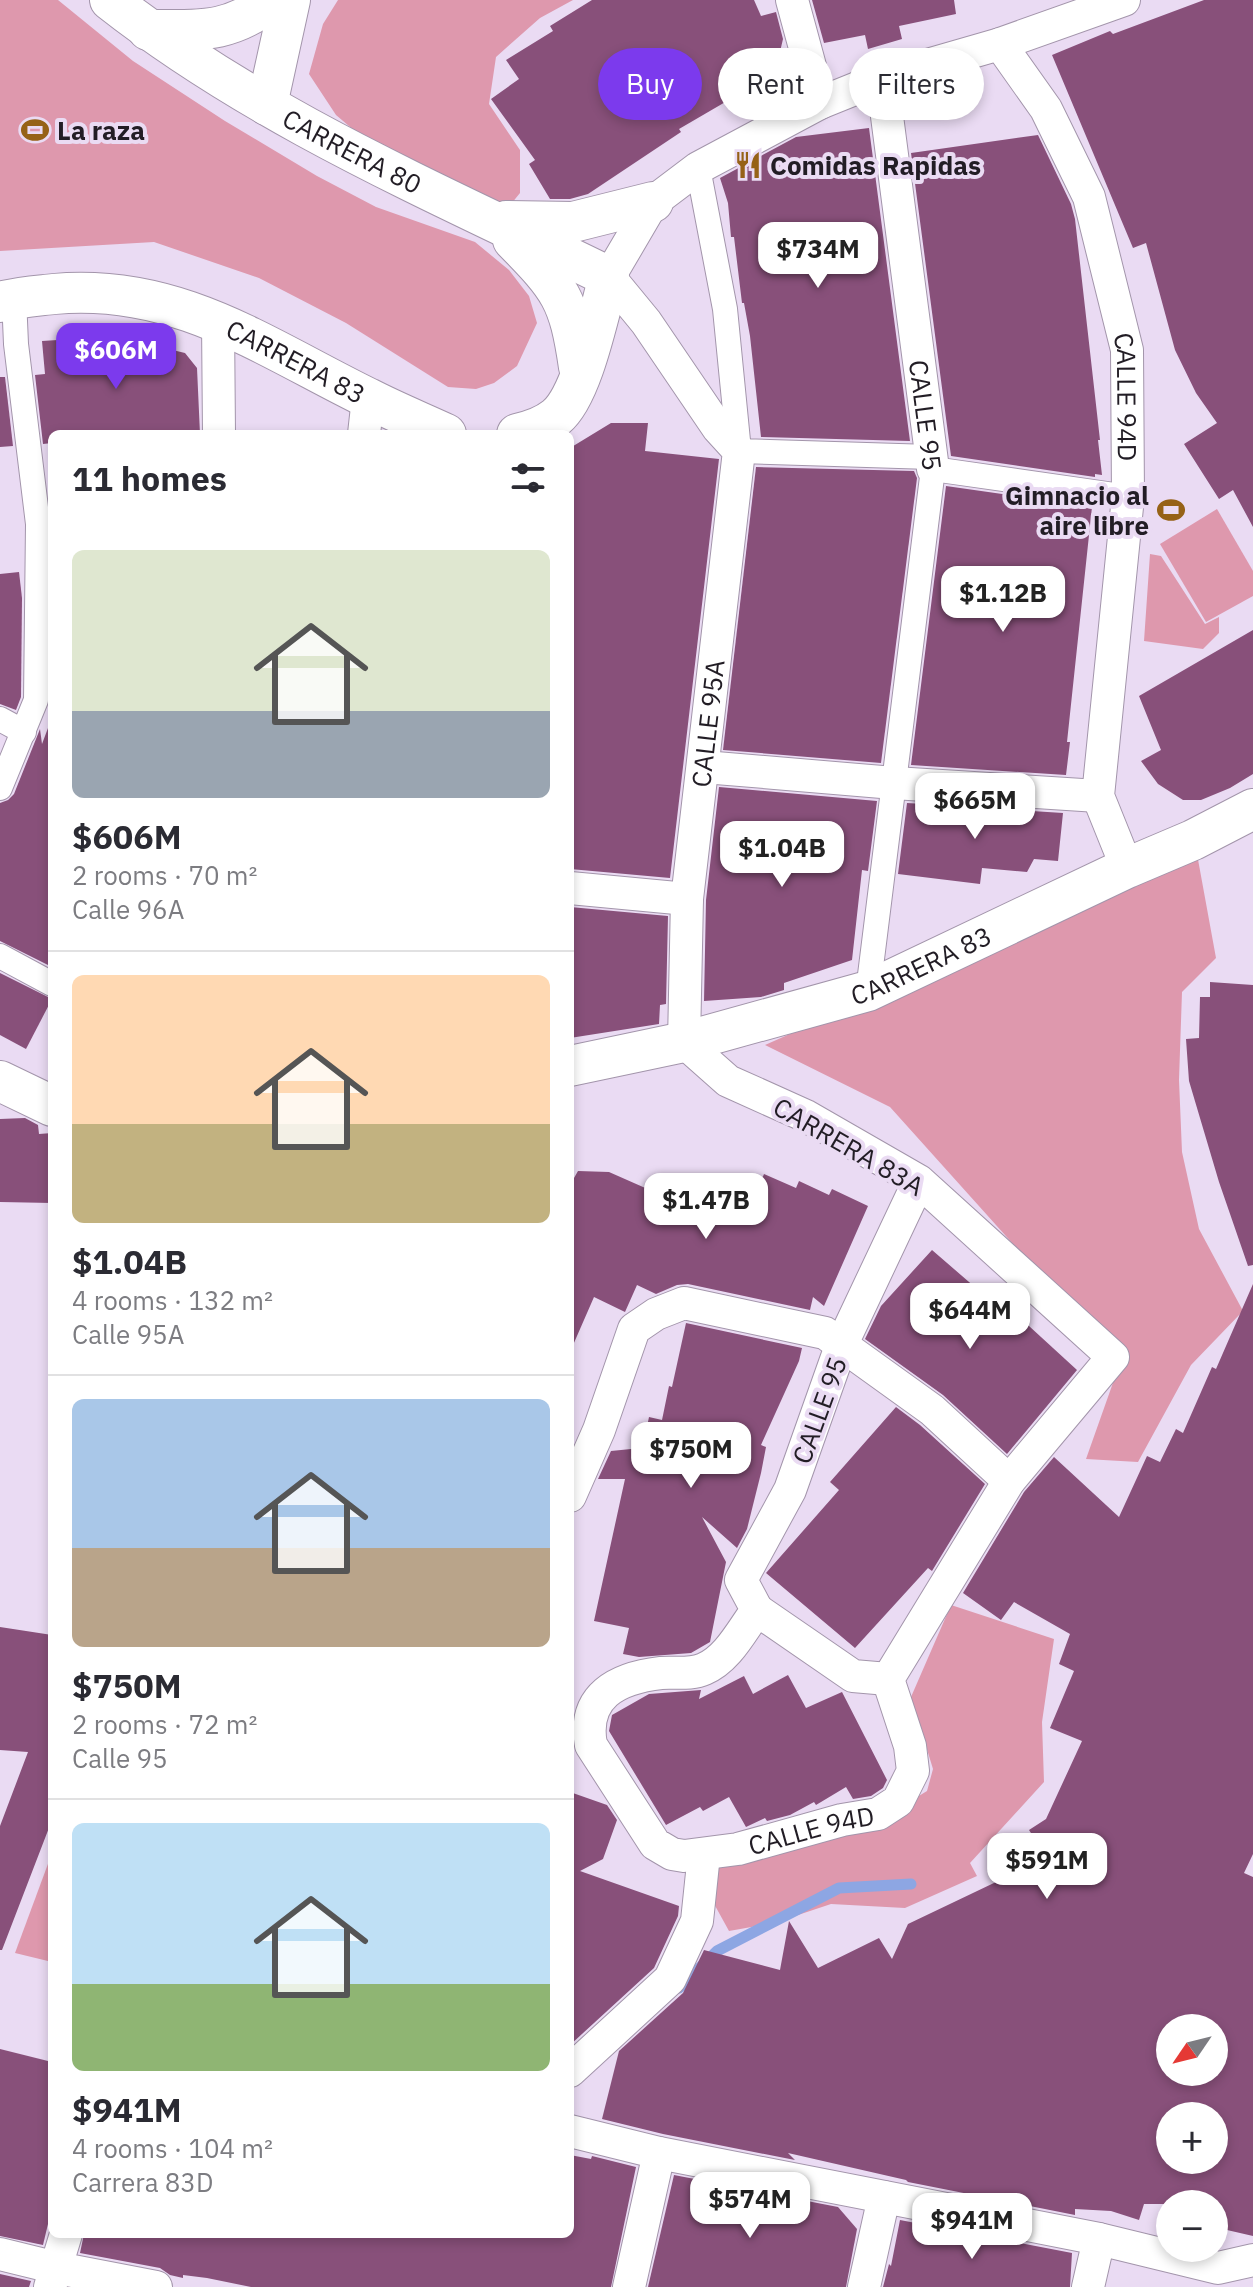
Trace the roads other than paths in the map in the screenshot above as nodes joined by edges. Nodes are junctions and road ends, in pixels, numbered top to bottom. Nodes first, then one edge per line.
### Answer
1 (110, 0) edge
2 (272, 0) edge
3 (290, 0) edge
4 (792, 0) edge
5 (1124, 0) edge
6 (148, 30) junction
7 (1000, 44) junction
8 (805, 48) edge
9 (984, 49) edge
10 (267, 105) junction
11 (788, 120) edge
12 (887, 120) edge
13 (698, 168) junction
14 (653, 202) junction
15 (494, 220) junction
16 (609, 277) junction
17 (7, 300) edge
18 (218, 321) junction
19 (580, 377) junction
20 (366, 416) edge
21 (556, 425) edge
22 (219, 430) edge
23 (428, 430) edge
24 (536, 430) edge
25 (739, 451) junction
26 (932, 463) junction
27 (1128, 497) junction
28 (44, 703) edge
29 (0, 719) edge
30 (24, 732) junction
31 (704, 767) junction
32 (894, 783) junction
33 (0, 788) edge
34 (1098, 796) junction
35 (1253, 809) edge
36 (1127, 868) junction
37 (574, 888) edge
38 (687, 899) junction
39 (0, 956) edge
40 (48, 982) edge
41 (868, 991) junction
42 (684, 1042) junction
43 (574, 1065) edge
44 (0, 1081) edge
45 (48, 1104) edge
46 (919, 1181) junction
47 (841, 1346) junction
48 (1009, 1481) junction
49 (574, 1487) edge
50 (757, 1610) junction
51 (888, 1679) junction
52 (704, 1854) junction
53 (574, 2067) edge
54 (574, 2132) edge
55 (659, 2153) junction
56 (884, 2197) junction
57 (65, 2238) edge
58 (1099, 2239) junction
59 (0, 2254) edge
60 (1253, 2260) edge
61 (54, 2278) edge
62 (156, 2287) edge
63 (629, 2287) edge
64 (864, 2287) edge
65 (1088, 2287) edge

1 - 6 street, CARRERA 80
2 - 6 street
3 - 10 street
4 - 8 street
5 - 7 street
6 - 10 street, CARRERA 80
7 - 9 street
7 - 27 street, CALLE 94D
10 - 15 street, CARRERA 80
11 - 13 street
12 - 26 street, CALLE 95
13 - 14 street
13 - 25 street, CALLE 95A
14 - 15 street
14 - 16 street
15 - 16 street, CARRERA 80
15 - 19 street
16 - 19 street
16 - 25 street
17 - 18 street, CARRERA 83
17 - 28 street
18 - 20 street, CARRERA 83
18 - 22 street
19 - 21 street
20 - 23 street, CARRERA 83
21 - 24 street
25 - 26 street
25 - 31 street, CALLE 95A
26 - 27 street
26 - 32 street, CALLE 95
27 - 34 street, CALLE 94D
28 - 30 street
29 - 30 street
30 - 33 street
31 - 32 street
31 - 38 street, CALLE 95A
32 - 34 street
32 - 41 street, CALLE 95
34 - 36 street, CALLE 94D
35 - 36 street, CARRERA 83
36 - 41 street, CARRERA 83
37 - 38 street
38 - 42 street, CALLE 95A
39 - 40 street
41 - 42 street, CARRERA 83
42 - 43 street, CARRERA 83
42 - 46 street, CARRERA 83A
44 - 45 street
46 - 47 street, CALLE 95
46 - 48 street, CARRERA 83A
47 - 48 street
47 - 49 street
47 - 50 street, CALLE 95
48 - 51 street
50 - 51 street
50 - 52 street
51 - 52 street, CALLE 94D
52 - 53 street
54 - 55 street
55 - 56 street
55 - 63 street
56 - 58 street
56 - 64 street
57 - 61 street
58 - 60 street
58 - 65 street
59 - 61 street
61 - 62 street

